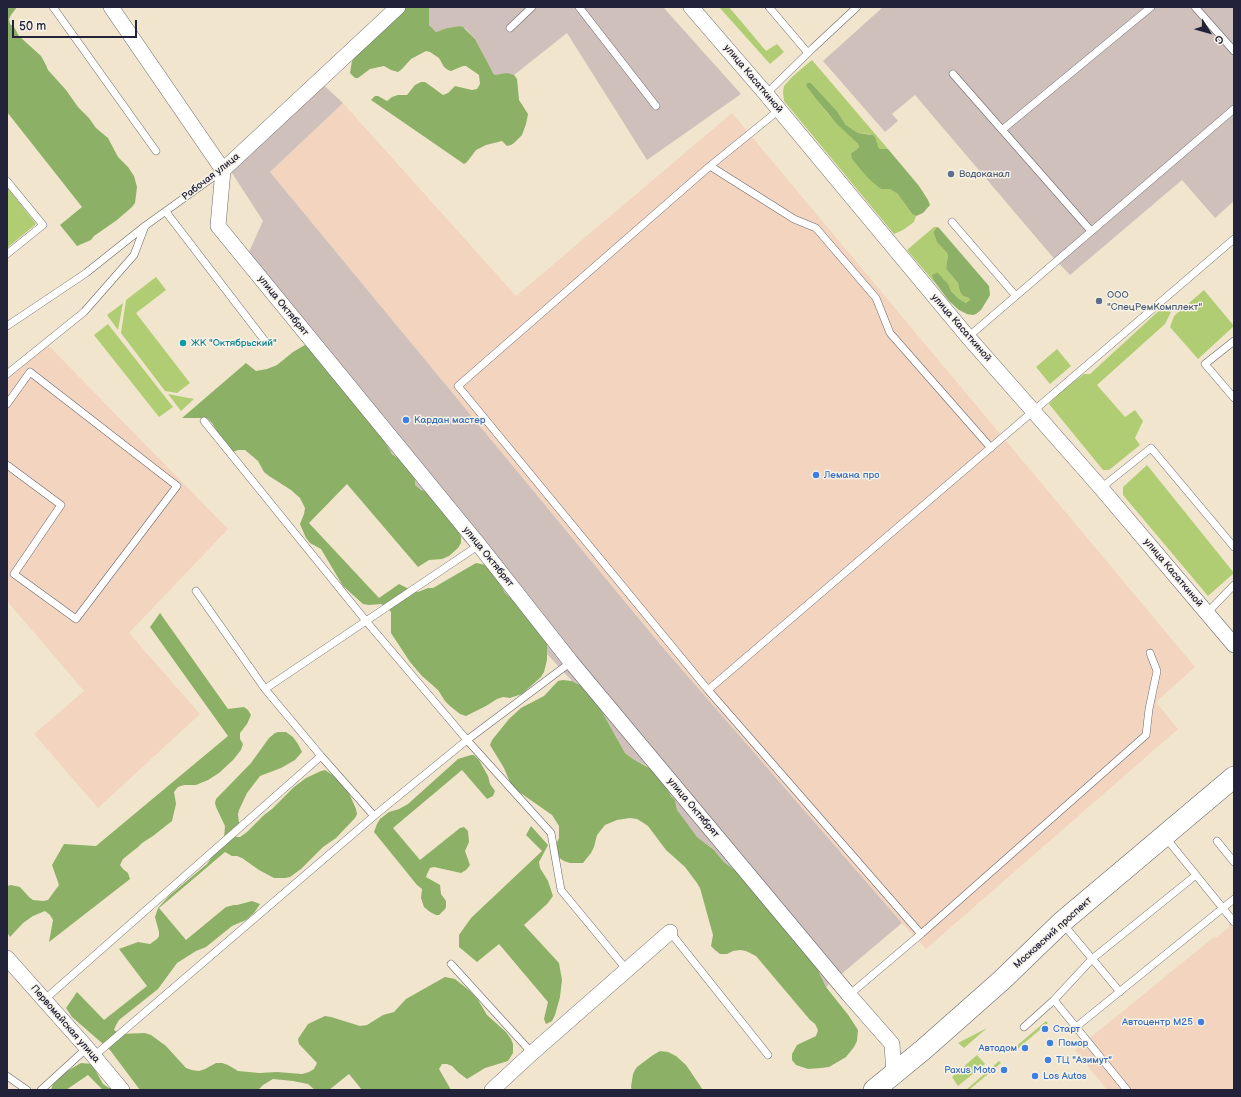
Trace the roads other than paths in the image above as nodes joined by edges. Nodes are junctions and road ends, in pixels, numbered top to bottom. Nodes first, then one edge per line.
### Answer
1 (53, 7) edge
2 (111, 7) edge
3 (398, 7) edge
4 (579, 7) edge
5 (691, 7) edge
6 (769, 7) edge
7 (857, 7) edge
8 (1151, 7) edge
9 (1195, 7) edge
10 (529, 8) edge
11 (510, 28) dead end
12 (1234, 51) edge
13 (808, 53) junction
14 (953, 74) dead end
15 (766, 94) junction
16 (656, 106) dead end
17 (1234, 108) edge
18 (779, 110) junction
19 (1002, 130) junction
20 (156, 151) dead end
21 (710, 166) junction
22 (223, 170) junction
23 (7, 181) edge
24 (166, 212) junction
25 (952, 222) dead end
26 (145, 226) junction
27 (1091, 230) junction
28 (1234, 239) edge
29 (7, 254) edge
30 (1015, 295) junction
31 (7, 326) edge
32 (968, 337) junction
33 (265, 341) dead end
34 (1234, 341) edge
35 (7, 374) edge
36 (1234, 398) edge
37 (7, 404) edge
38 (1034, 412) junction
39 (204, 421) dead end
40 (991, 448) junction
41 (7, 465) edge
42 (1101, 488) junction
43 (479, 545) junction
44 (1234, 547) edge
45 (1234, 585) edge
46 (196, 591) dead end
47 (1207, 613) junction
48 (366, 621) junction
49 (1234, 645) edge
50 (1150, 653) dead end
51 (571, 662) junction
52 (265, 689) junction
53 (708, 690) junction
54 (467, 740) junction
55 (321, 756) junction
56 (1234, 777) edge
57 (374, 816) junction
58 (1164, 836) junction
59 (1217, 841) dead end
60 (1234, 862) edge
61 (1196, 875) junction
62 (1234, 899) edge
63 (1223, 908) junction
64 (1062, 922) junction
65 (1234, 922) edge
66 (670, 932) joint
67 (921, 934) junction
68 (7, 958) edge
69 (1092, 959) junction
70 (451, 964) dead end
71 (628, 970) junction
72 (1120, 992) junction
73 (849, 995) junction
74 (44, 1000) junction
75 (1054, 1000) junction
76 (1024, 1027) dead end
77 (1076, 1027) junction
78 (90, 1052) junction
79 (532, 1053) junction
80 (768, 1056) dead end
81 (7, 1076) edge
82 (898, 1082) edge
83 (27, 1090) edge
84 (41, 1090) edge
85 (122, 1090) edge
86 (492, 1090) edge
87 (874, 1090) edge
88 (1127, 1090) edge

1 - 20 lane
2 - 22 street
3 - 22 street, Рабочая улица
4 - 16 lane
5 - 15 street, улица Касаткиной
6 - 13 lane
7 - 13 lane
8 - 19 lane
9 - 12 lane
10 - 11 lane
13 - 15 lane
14 - 19 lane
15 - 18 street, улица Касаткиной
17 - 27 lane
18 - 21 lane
18 - 32 street, улица Касаткиной
19 - 27 lane
21 - 40 lane
21 - 53 lane
22 - 24 lane, Рабочая улица
22 - 43 street, улица Октябрят
23 - 29 lane
24 - 26 lane, Рабочая улица
24 - 33 lane
25 - 30 lane
26 - 31 lane, Рабочая улица
26 - 35 lane
27 - 30 lane
28 - 38 lane
30 - 32 lane
32 - 38 street, улица Касаткиной
34 - 36 lane
37 - 41 lane
38 - 40 lane
38 - 42 street, улица Касаткиной
39 - 48 lane
40 - 53 lane
42 - 44 lane
42 - 47 street, улица Касаткиной
43 - 48 lane
43 - 51 street, улица Октябрят
45 - 47 lane
46 - 52 lane
47 - 49 street, улица Касаткиной
48 - 52 lane
48 - 54 lane
50 - 67 lane
51 - 54 lane
51 - 73 street, улица Октябрят
52 - 55 lane
53 - 67 lane
54 - 57 lane
54 - 71 lane
55 - 57 lane
55 - 74 lane
56 - 58 main road, Московский проспект
57 - 78 lane
58 - 61 lane
58 - 64 main road, Московский проспект
59 - 60 lane
61 - 63 lane
61 - 69 lane
62 - 63 lane
63 - 65 lane
63 - 72 lane
64 - 69 lane
64 - 82 main road, Московский проспект
66 - 71 street
66 - 80 lane
67 - 73 lane
68 - 74 street, Первомайская улица
69 - 72 lane
69 - 75 lane
70 - 79 lane
71 - 79 street
72 - 77 lane
73 - 82 street, улица Октябрят
74 - 78 street, Первомайская улица
75 - 76 lane
75 - 77 lane
77 - 88 lane
78 - 84 lane
78 - 85 street, Первомайская улица
79 - 86 street
81 - 83 lane
82 - 87 main road, Московский проспект

